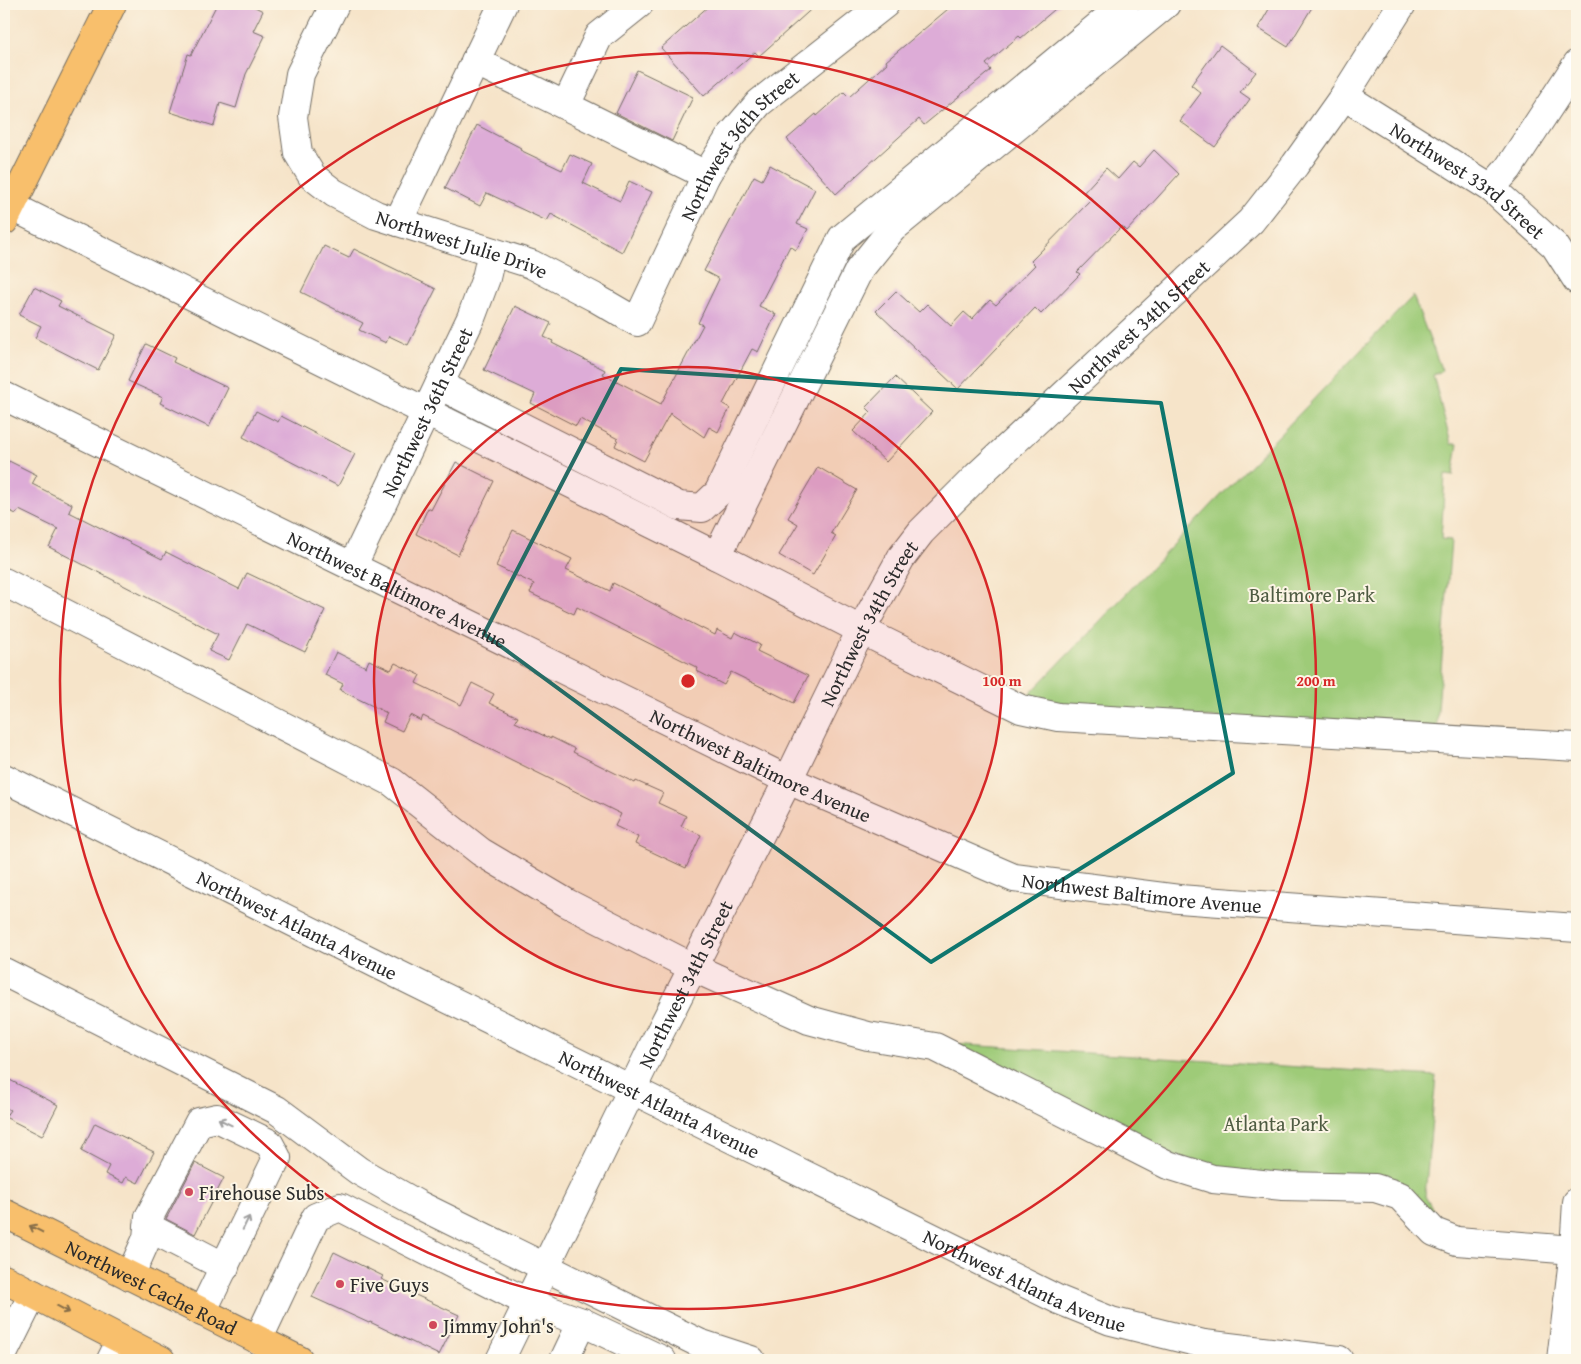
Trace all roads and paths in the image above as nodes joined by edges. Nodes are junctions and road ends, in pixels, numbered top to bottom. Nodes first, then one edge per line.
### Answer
1 (112, 4) edge
2 (335, 4) edge
3 (503, 4) edge
4 (639, 4) edge
5 (885, 4) edge
6 (1125, 4) edge
7 (1166, 4) edge
8 (1402, 4) edge
9 (476, 60) junction
10 (1577, 64) edge
11 (1344, 96) junction
12 (566, 105) junction
13 (706, 175) junction
14 (1491, 188) junction
15 (8, 213) edge
16 (398, 222) junction
17 (492, 252) junction
18 (1577, 280) edge
19 (637, 322) joint
20 (439, 385) junction
21 (4, 396) edge
22 (426, 412) junction
23 (718, 556) junction
24 (352, 567) junction
25 (4, 582) edge
26 (860, 630) junction
27 (1577, 746) edge
28 (4, 778) edge
29 (788, 780) junction
30 (1577, 928) edge
31 (694, 968) junction
32 (4, 972) edge
33 (633, 1090) junction
34 (1577, 1202) edge
35 (4, 1213) edge
36 (148, 1227) junction
37 (1574, 1250) junction
38 (546, 1266) junction
39 (224, 1267) junction
40 (130, 1276) junction
41 (4, 1279) edge
42 (33, 1294) junction
43 (529, 1303) junction
44 (202, 1312) junction
45 (587, 1324) junction
46 (258, 1340) junction
47 (116, 1350) edge
48 (4, 1352) edge
49 (162, 1360) edge
50 (299, 1360) edge
51 (500, 1360) edge
52 (564, 1360) edge
53 (646, 1360) edge
54 (662, 1360) edge
55 (751, 1360) edge
56 (1339, 1360) edge
57 (1561, 1360) edge

1 - 15 main road
2 - 16 street, Northwest Julie Drive
3 - 9 street
4 - 12 street
5 - 13 street, Northwest 36th Street
6 - 20 street
7 - 23 street
8 - 11 street, Northwest 34th Street
9 - 12 street
9 - 16 street
10 - 14 street
11 - 14 street, Northwest 33rd Street
11 - 26 street, Northwest 34th Street
12 - 13 street
13 - 19 street, Northwest 36th Street
14 - 18 street, Northwest 33rd Street
15 - 22 street
16 - 17 street, Northwest Julie Drive
17 - 19 street, Northwest Julie Drive
17 - 20 street, Northwest 36th Street
20 - 22 street, Northwest 36th Street
21 - 24 street, Northwest Baltimore Avenue
22 - 23 street
22 - 24 street, Northwest 36th Street
23 - 26 street
24 - 29 street, Northwest Baltimore Avenue
25 - 31 street
26 - 27 street
26 - 29 street, Northwest 34th Street
28 - 33 street, Northwest Atlanta Avenue
29 - 30 street, Northwest Baltimore Avenue
29 - 31 street, Northwest 34th Street
31 - 33 street, Northwest 34th Street
31 - 37 street
32 - 38 street
33 - 38 street, Northwest 34th Street
33 - 56 street, Northwest Atlanta Avenue
34 - 37 street
40 -> 35 main road, Northwest Cache Road
36 - 39 street
39 -> 36 street
36 - 40 street
37 - 57 street
38 - 43 street, Northwest 34th Street
38 - 55 street
39 - 44 street
40 - 44 main road, Northwest Cache Road
41 - 42 main road
42 -> 47 main road
42 - 48 street
43 - 45 street
43 - 46 street
43 - 51 street, Northwest 34th Street
44 - 46 main road, Northwest Cache Road
45 - 52 street
45 - 53 street
45 - 54 street
46 - 50 main road, Northwest Cache Road
47 - 49 main road

